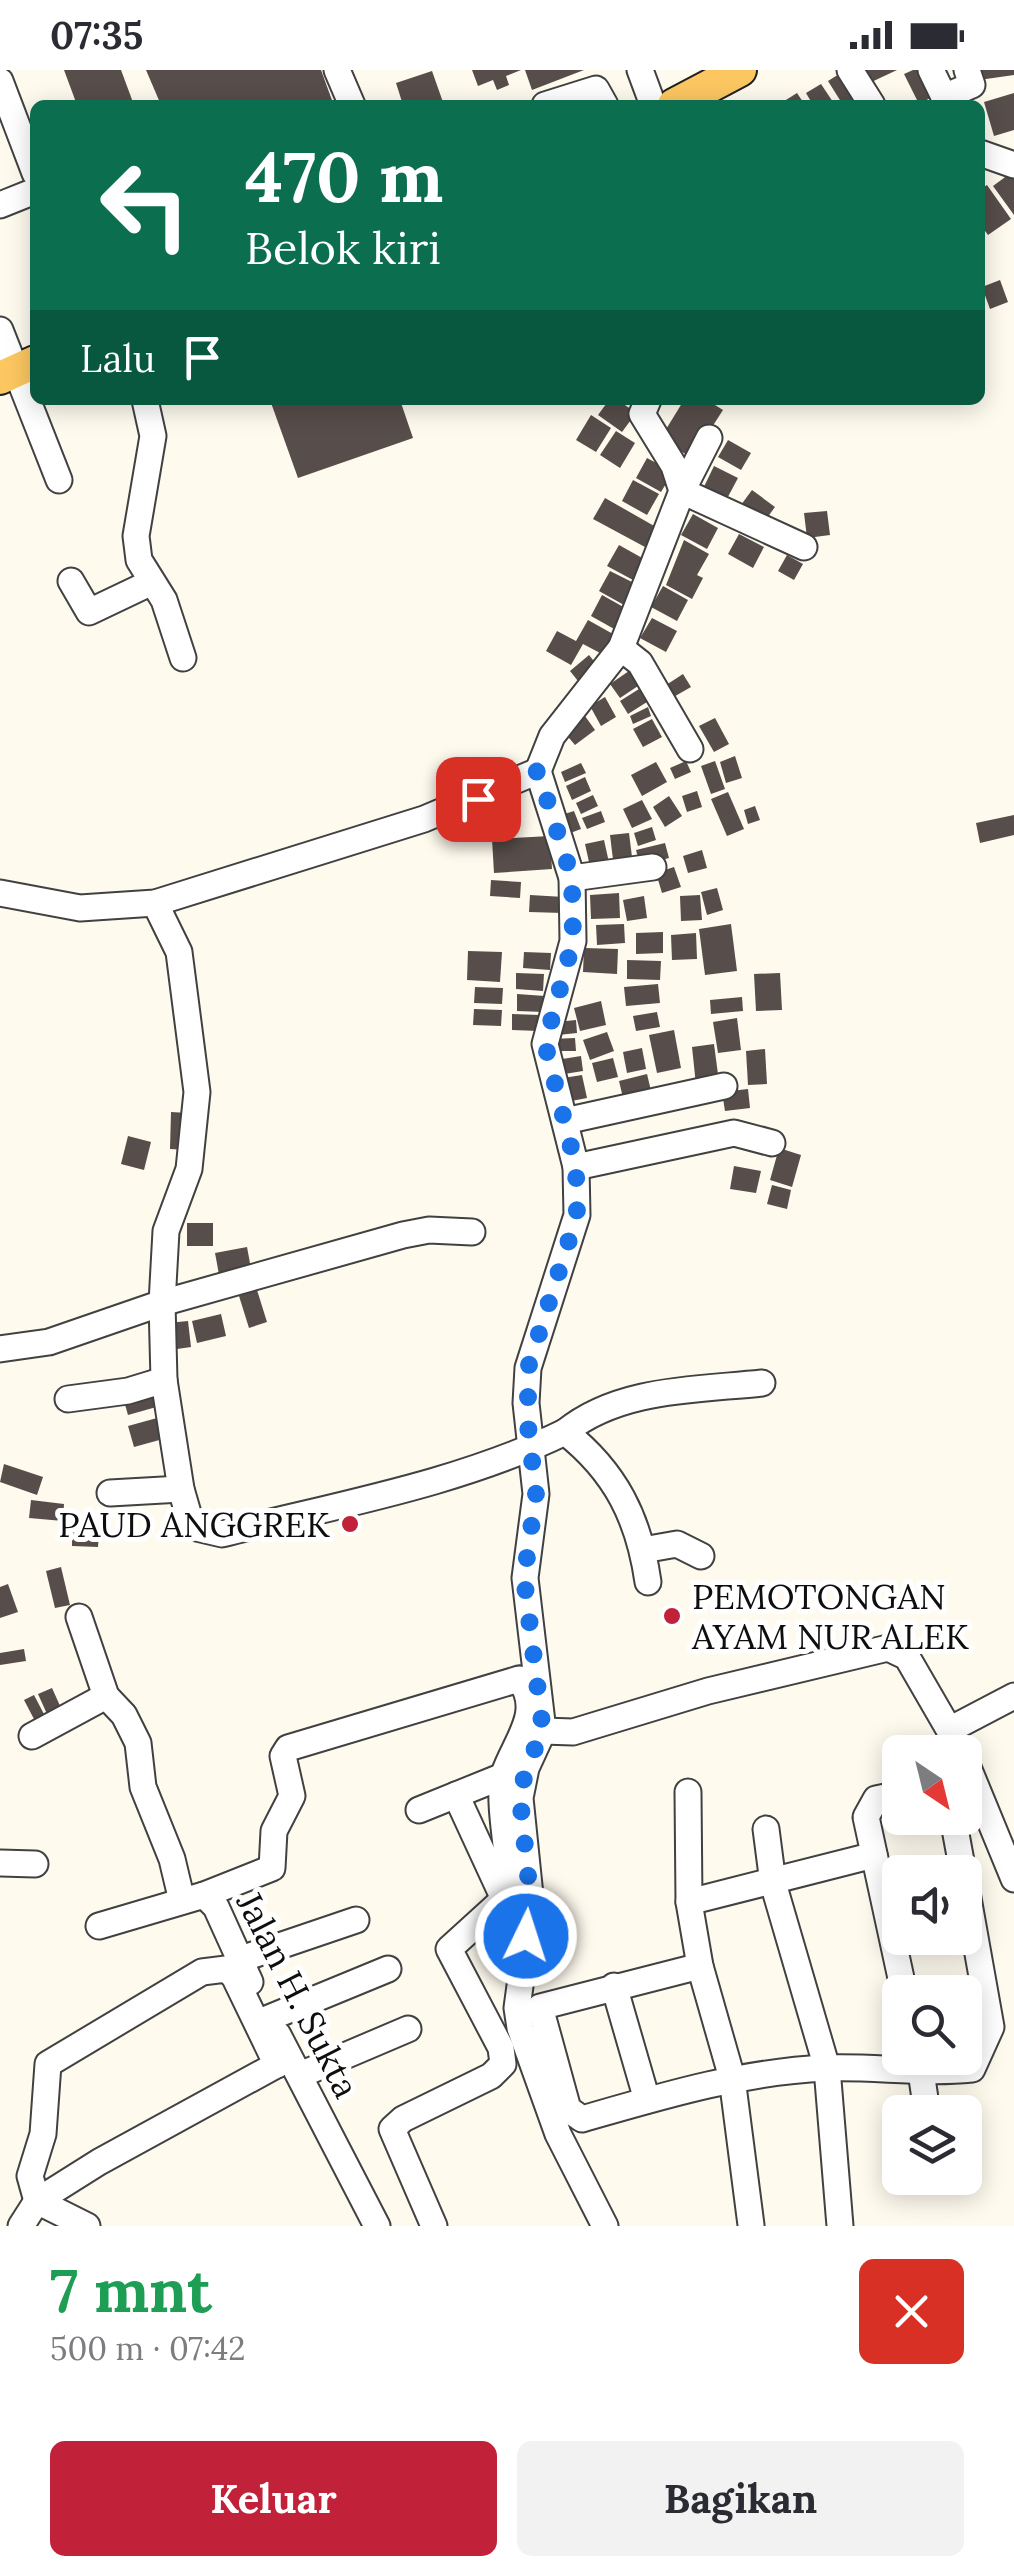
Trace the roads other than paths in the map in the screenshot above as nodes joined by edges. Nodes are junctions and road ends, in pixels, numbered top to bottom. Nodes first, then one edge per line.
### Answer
1 (337, 70) edge
2 (640, 70) edge
3 (740, 70) edge
4 (850, 70) edge
5 (931, 70) edge
6 (967, 70) edge
7 (2, 89) edge
8 (350, 100) edge
9 (559, 100) edge
10 (602, 100) edge
11 (651, 100) edge
12 (683, 100) edge
13 (869, 100) edge
14 (946, 100) edge
15 (948, 100) edge
16 (30, 160) edge
17 (985, 162) edge
18 (1014, 164) edge
19 (30, 193) edge
20 (0, 205) edge
21 (0, 330) edge
22 (18, 370) edge
23 (30, 402) edge
24 (31, 405) edge
25 (146, 405) edge
26 (646, 405) edge
27 (709, 438) dead end
28 (59, 480) dead end
29 (682, 492) junction
30 (804, 547) dead end
31 (71, 581) dead end
32 (152, 582) junction
33 (620, 648) junction
34 (183, 658) dead end
35 (690, 749) dead end
36 (538, 771) junction
37 (653, 867) dead end
38 (572, 878) junction
39 (0, 893) edge
40 (155, 903) junction
41 (724, 1086) dead end
42 (565, 1121) junction
43 (772, 1143) dead end
44 (576, 1167) junction
45 (472, 1232) dead end
46 (162, 1302) junction
47 (0, 1349) edge
48 (164, 1380) junction
49 (762, 1383) dead end
50 (68, 1398) dead end
51 (565, 1432) junction
52 (530, 1449) junction
53 (180, 1490) junction
54 (110, 1493) dead end
55 (644, 1550) junction
56 (701, 1556) dead end
57 (648, 1582) dead end
58 (79, 1618) dead end
59 (106, 1696) junction
60 (1014, 1696) edge
61 (543, 1731) junction
62 (952, 1735) edge
63 (964, 1735) edge
64 (32, 1736) dead end
65 (503, 1776) junction
66 (982, 1790) edge
67 (688, 1792) dead end
68 (456, 1794) junction
69 (882, 1800) edge
70 (419, 1810) dead end
71 (766, 1829) dead end
72 (1008, 1836) edge
73 (874, 1856) junction
74 (0, 1863) edge
75 (35, 1864) dead end
76 (1014, 1879) edge
77 (773, 1882) junction
78 (193, 1898) junction
79 (504, 1899) junction
80 (689, 1902) junction
81 (356, 1920) dead end
82 (100, 1926) dead end
83 (238, 1960) junction
84 (700, 1966) junction
85 (388, 1969) dead end
86 (900, 1975) edge
87 (982, 1976) edge
88 (614, 1986) junction
89 (269, 2018) junction
90 (408, 2028) dead end
91 (982, 2047) edge
92 (289, 2066) junction
93 (882, 2067) edge
94 (827, 2068) junction
95 (732, 2078) junction
96 (646, 2100) junction
97 (38, 2201) junction
98 (751, 2225) edge
99 (21, 2226) edge
100 (87, 2226) edge
101 (377, 2226) edge
102 (434, 2226) edge
103 (605, 2226) edge
104 (840, 2226) edge

1 - 8 street
2 - 11 street
3 - 12 main road
4 - 13 street
5 - 14 street
6 - 15 street
7 - 16 street
9 - 10 street
17 - 18 street
19 - 20 street
21 - 22 street
22 - 23 street
24 - 28 street
25 - 32 street
26 - 29 street
27 - 29 street
29 - 30 street
29 - 33 street
31 - 32 street
32 - 34 street
33 - 35 street
33 - 36 street
36 - 38 street
36 - 40 street
37 - 38 street
38 - 42 street
39 - 40 street
40 - 46 street
41 - 42 street
42 - 44 street
43 - 44 street
44 - 52 street
45 - 46 street
46 - 47 street
46 - 48 street
48 - 50 street
48 - 53 street
49 - 51 street
51 - 52 street
51 - 55 street
52 - 53 street
52 - 61 street
53 - 54 street
55 - 56 street
55 - 57 street
58 - 59 street
59 - 64 street
59 - 78 street
60 - 63 street
61 - 62 street
61 - 103 street
65 - 68 street
65 - 78 street
65 - 79 street
66 - 72 street
67 - 80 street
68 - 70 street
68 - 79 street
69 - 73 street
71 - 77 street
72 - 76 street
73 - 77 street
73 - 86 street
74 - 75 street
77 - 80 street
77 - 94 street
78 - 82 street, Jalan H. Sukta
78 - 83 street, Jalan H. Sukta
79 - 102 street
80 - 84 street
81 - 83 street
83 - 89 street, Jalan H. Sukta
84 - 88 street
84 - 95 street
85 - 89 street
87 - 91 street
88 - 96 street
88 - 96 street
89 - 92 street, Jalan H. Sukta
90 - 92 street
92 - 97 street
92 - 97 street
92 - 101 street, Jalan H. Sukta
93 - 94 street
94 - 95 street
94 - 104 street
95 - 96 street
95 - 98 street
97 - 99 street
97 - 100 street

